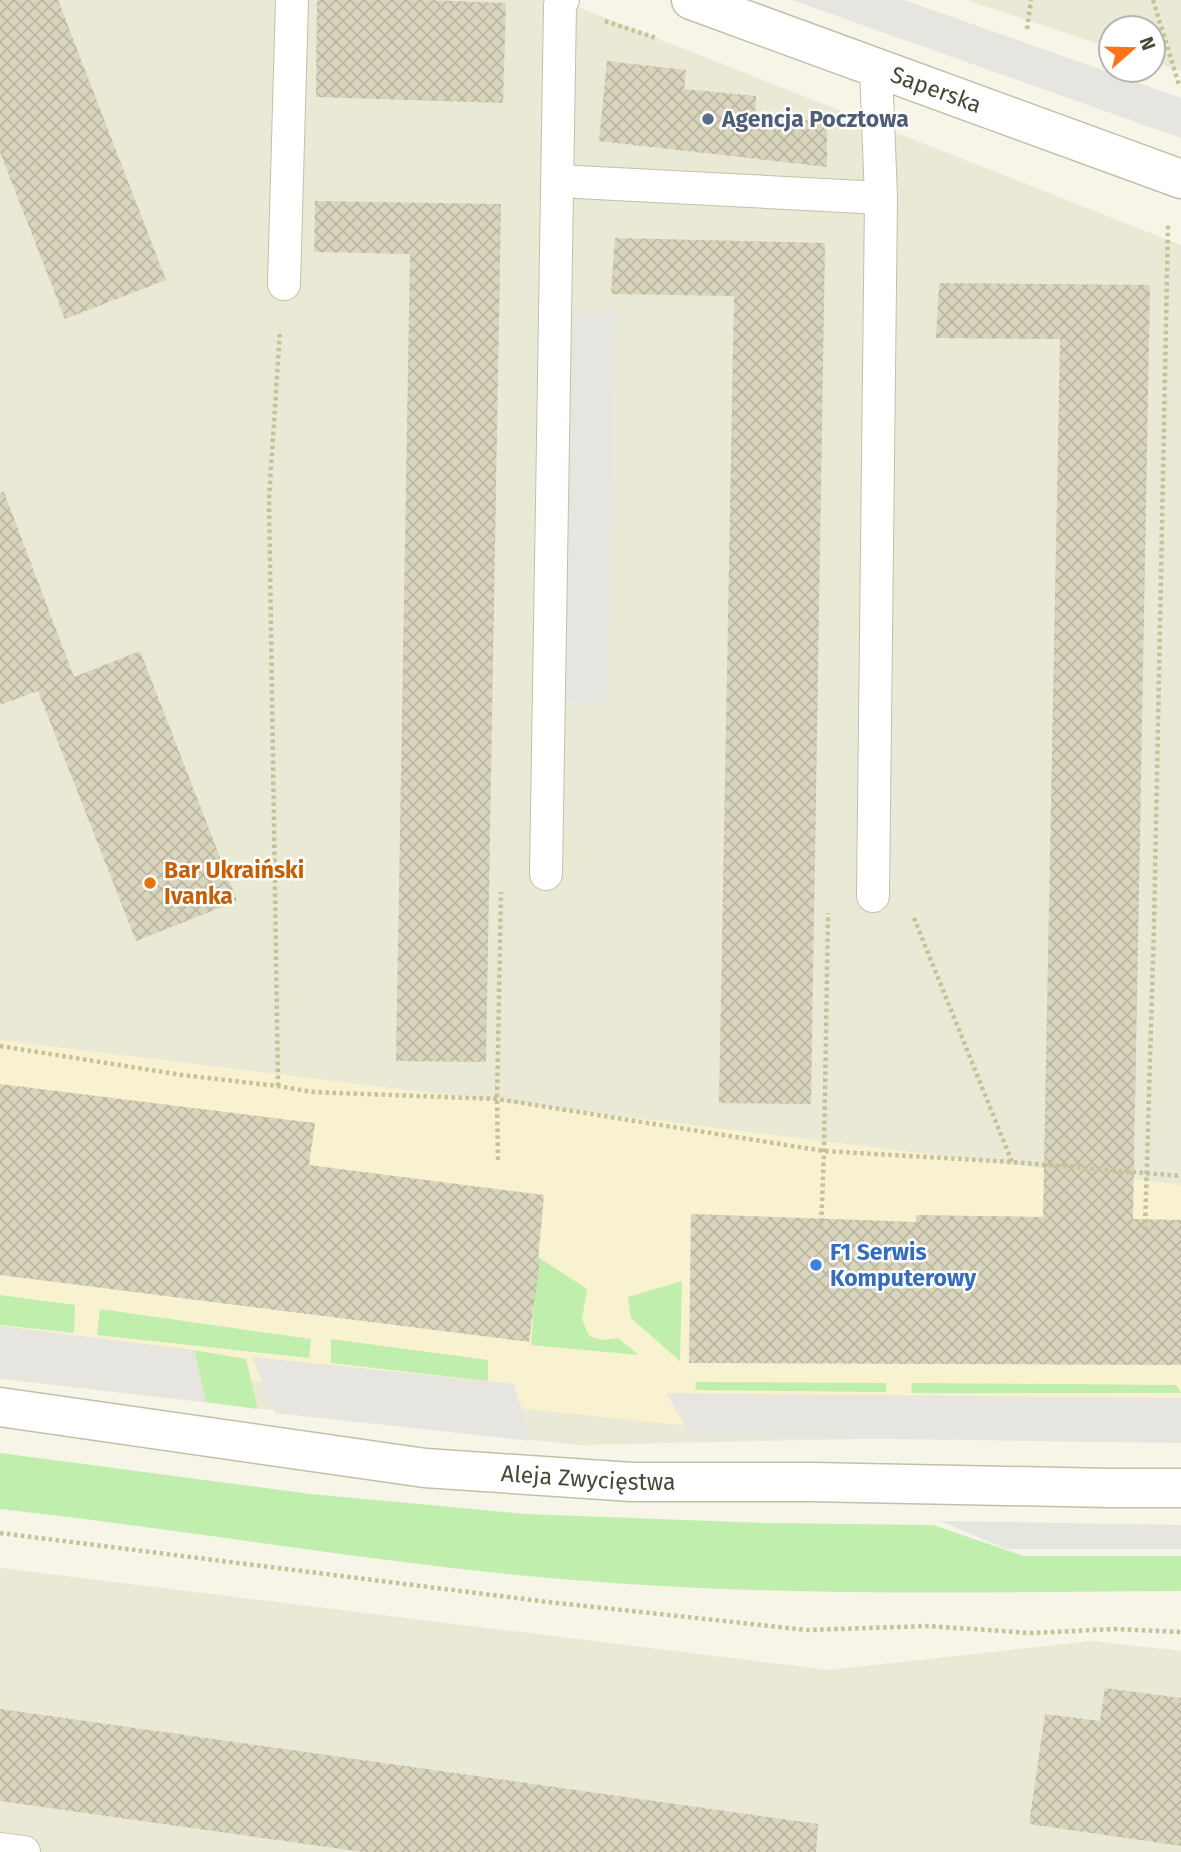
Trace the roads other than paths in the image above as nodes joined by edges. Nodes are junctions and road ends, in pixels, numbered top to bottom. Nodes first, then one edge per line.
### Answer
1 (292, 0) edge
2 (563, 0) edge
3 (691, 0) edge
4 (876, 68) junction
5 (1181, 179) edge
6 (558, 181) junction
7 (881, 198) junction
8 (284, 284) road end
9 (546, 874) dead end
10 (873, 896) road end
11 (0, 1407) edge
12 (1181, 1488) edge
13 (0, 1849) edge
14 (23, 1852) edge

1 - 8 lane
2 - 6 lane
3 - 4 street, Saperska
4 - 5 street, Saperska
4 - 7 lane
6 - 7 lane
6 - 9 lane
7 - 10 lane
11 - 12 street, Aleja Zwycięstwa
13 - 14 lane

